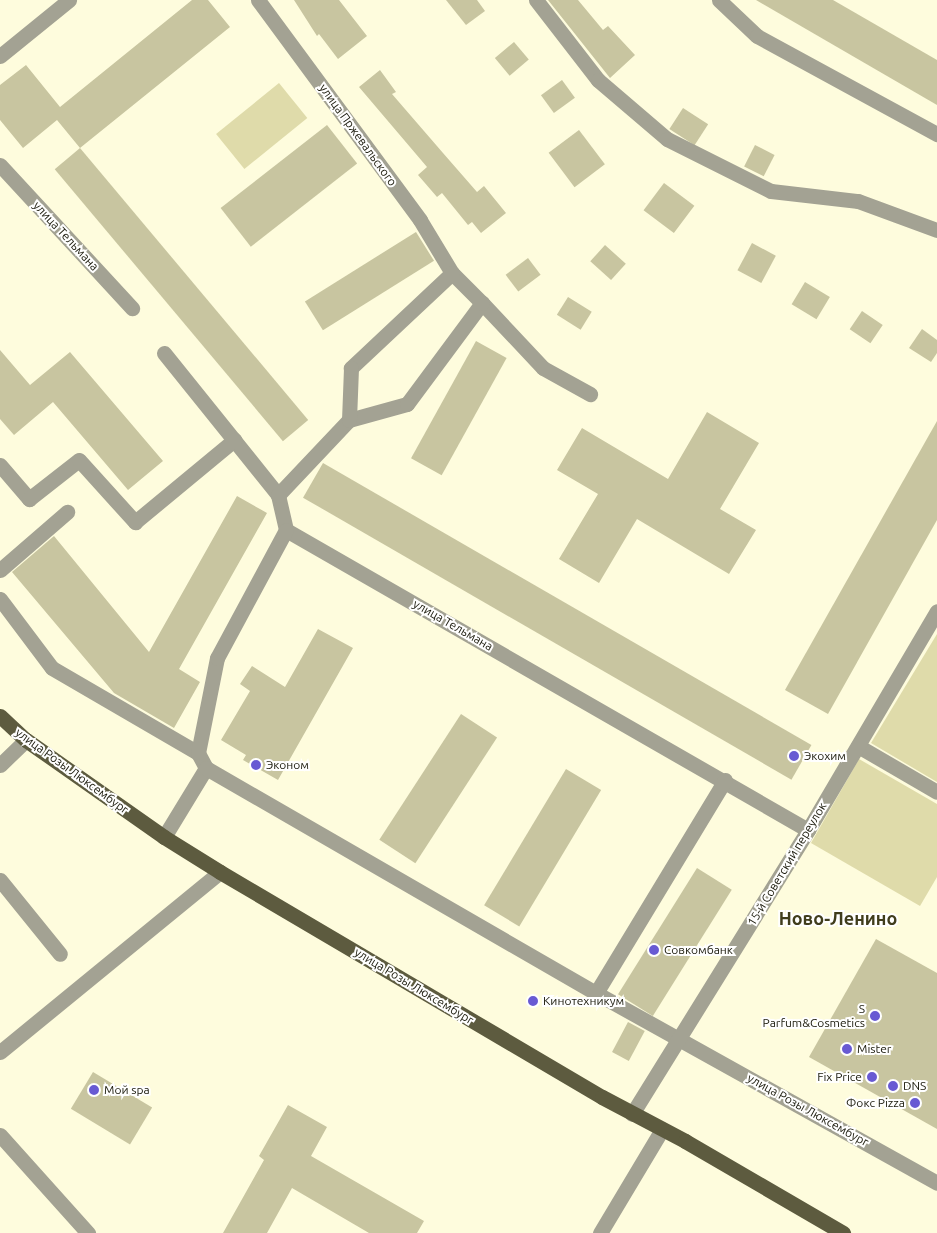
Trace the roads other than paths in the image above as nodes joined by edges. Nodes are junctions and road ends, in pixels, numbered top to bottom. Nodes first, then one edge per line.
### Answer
1 (68, 0) edge
2 (258, 0) edge
3 (536, 0) edge
4 (719, 0) edge
5 (0, 56) edge
6 (937, 134) edge
7 (0, 165) edge
8 (937, 230) edge
9 (452, 274) junction
10 (482, 303) junction
11 (132, 308) dead end
12 (164, 354) dead end
13 (590, 394) dead end
14 (349, 420) junction
15 (234, 440) junction
16 (0, 465) edge
17 (278, 495) junction
18 (67, 512) dead end
19 (286, 530) junction
20 (0, 570) edge
21 (0, 599) edge
22 (937, 611) edge
23 (0, 716) edge
24 (26, 740) junction
25 (858, 746) junction
26 (198, 753) junction
27 (0, 765) edge
28 (206, 768) junction
29 (725, 780) junction
30 (937, 792) edge
31 (808, 830) junction
32 (164, 837) junction
33 (220, 872) junction
34 (0, 880) edge
35 (60, 954) dead end
36 (596, 993) junction
37 (680, 1038) junction
38 (1, 1049) edge
39 (632, 1114) junction
40 (662, 1130) junction
41 (0, 1135) edge
42 (937, 1183) edge
43 (88, 1233) edge
44 (600, 1233) edge
45 (843, 1233) edge

1 - 5 street
2 - 9 street, улица Пржевальского
3 - 8 street
4 - 6 street
7 - 11 street, улица Тельмана
9 - 10 street, улица Пржевальского
9 - 14 street
10 - 13 street, улица Пржевальского
10 - 14 street
12 - 15 street
14 - 17 street
15 - 16 street
15 - 17 street
17 - 19 street
18 - 20 street
19 - 26 street
19 - 29 street, улица Тельмана
21 - 26 street
22 - 25 street, 15-й Советский переулок
23 - 24 main road, улица Розы Люксембург
24 - 27 street
24 - 32 main road, улица Розы Люксембург
25 - 30 street
25 - 31 street, 15-й Советский переулок
26 - 28 street
28 - 32 street
28 - 36 street, улица Розы Люксембург
29 - 31 street, улица Тельмана
29 - 36 street
31 - 37 street, 15-й Советский переулок
32 - 33 main road, улица Розы Люксембург
33 - 38 street
33 - 39 main road, улица Розы Люксембург
34 - 35 street
36 - 37 street, улица Розы Люксембург
37 - 39 street, 15-й Советский переулок
37 - 42 street, улица Розы Люксембург
39 - 40 main road, улица Розы Люксембург
40 - 44 street
40 - 45 main road, улица Розы Люксембург
41 - 43 street

